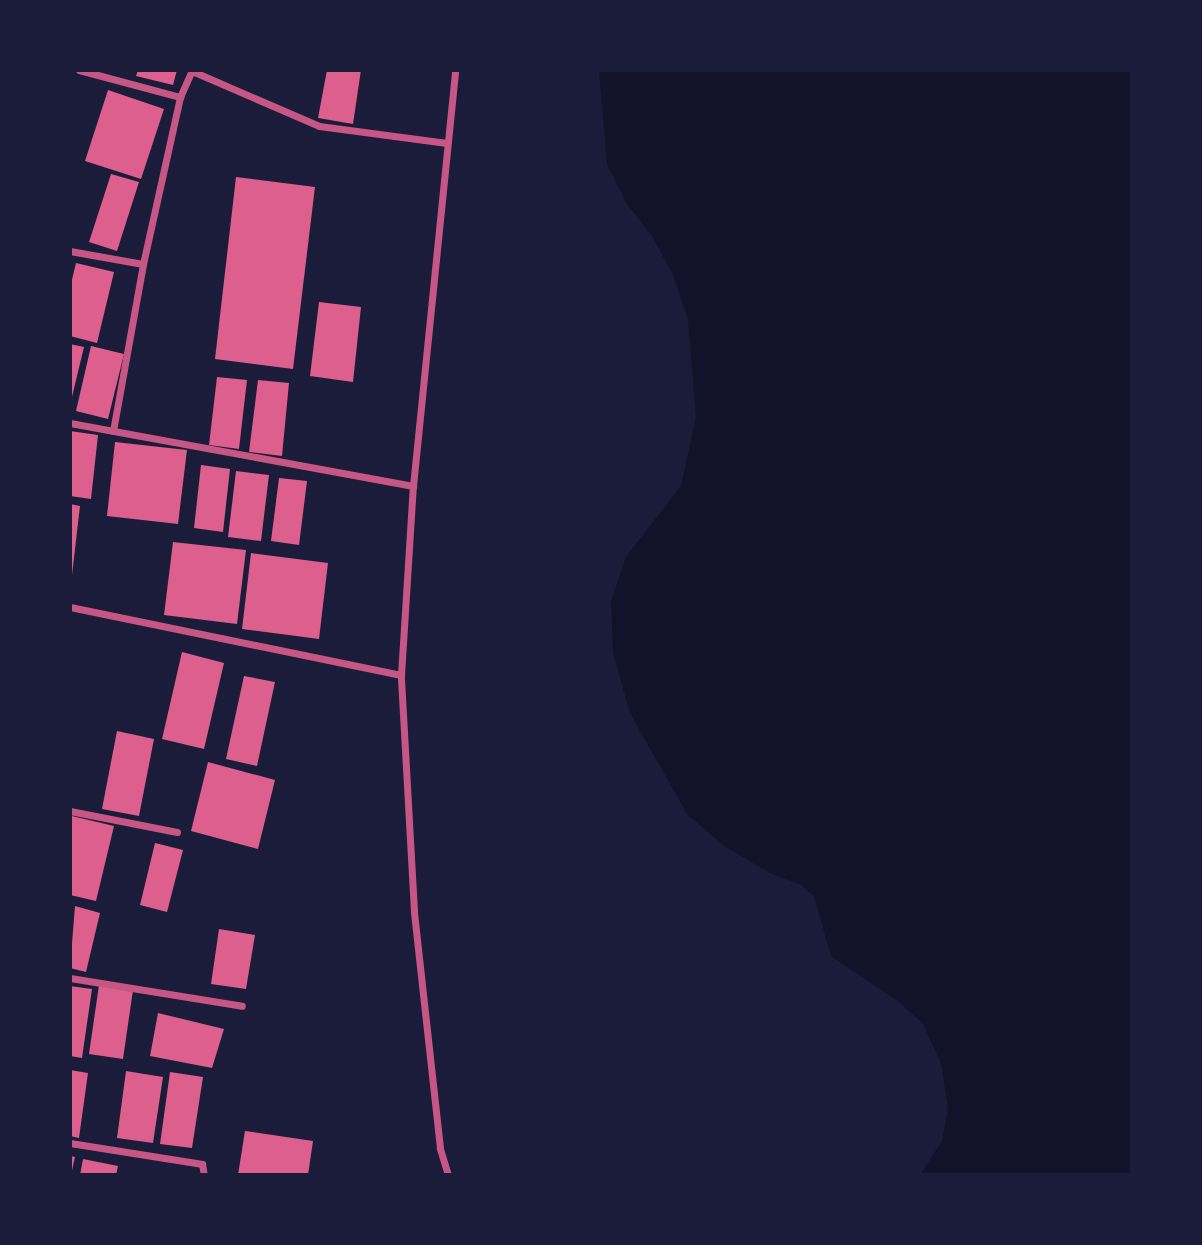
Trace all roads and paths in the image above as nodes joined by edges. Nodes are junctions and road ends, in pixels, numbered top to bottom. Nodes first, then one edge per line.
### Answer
1 (79, 70) edge
2 (455, 70) edge
3 (192, 71) edge
4 (180, 97) junction
5 (447, 143) junction
6 (70, 251) edge
7 (143, 264) junction
8 (70, 423) edge
9 (113, 431) junction
10 (413, 486) junction
11 (70, 607) edge
12 (401, 675) junction
13 (70, 811) edge
14 (177, 832) dead end
15 (70, 978) edge
16 (242, 1006) dead end
17 (70, 1143) edge
18 (204, 1175) edge
19 (448, 1175) edge

1 - 4 street
2 - 5 street
3 - 4 street
3 - 5 street
4 - 7 street
5 - 10 street
6 - 7 street
7 - 9 street
8 - 9 street
9 - 10 street
10 - 12 street
11 - 12 street
12 - 19 street
13 - 14 street
15 - 16 street
17 - 18 street

